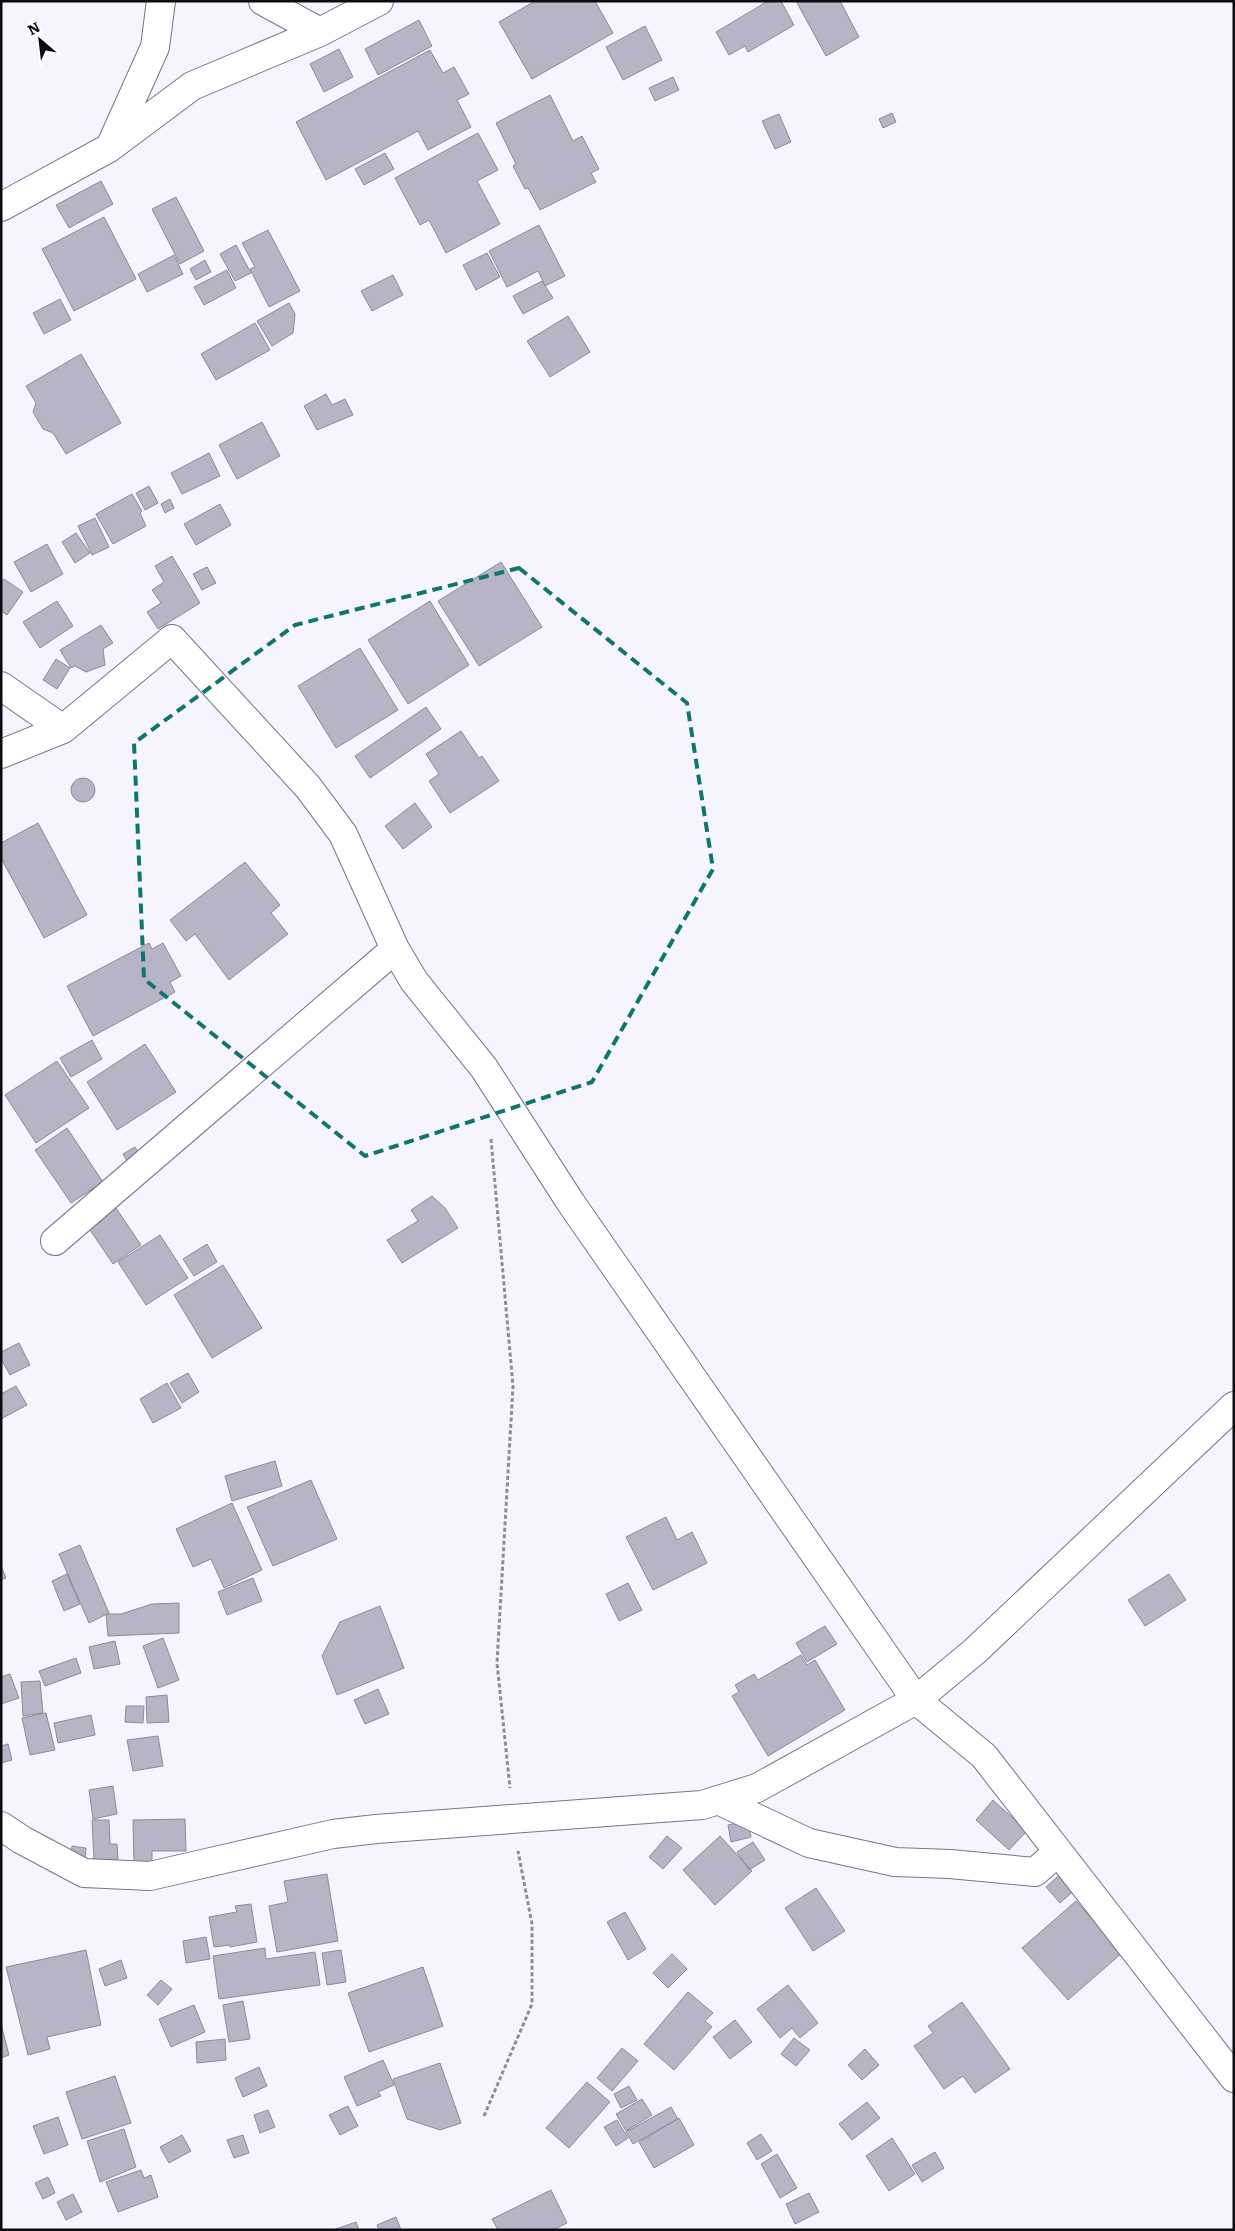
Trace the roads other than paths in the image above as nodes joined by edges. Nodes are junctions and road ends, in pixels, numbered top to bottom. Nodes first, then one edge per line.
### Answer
1 (161, 1) edge
2 (263, 1) edge
3 (379, 1) edge
4 (320, 32) junction
5 (109, 148) junction
6 (1, 207) edge
7 (1, 686) edge
8 (63, 728) junction
9 (1, 754) edge
10 (395, 949) junction
11 (55, 1241) dead end
12 (1234, 1406) edge
13 (916, 1700) junction
14 (718, 1800) junction
15 (1, 1826) edge
16 (1058, 1852) junction
17 (1234, 2078) edge

1 - 5 street
2 - 4 street
3 - 4 street
4 - 5 street
5 - 6 street
7 - 8 street
8 - 9 street
8 - 10 street
10 - 11 street
10 - 13 street
12 - 13 street
13 - 14 street
13 - 16 street
14 - 15 street
14 - 16 street
16 - 17 street

